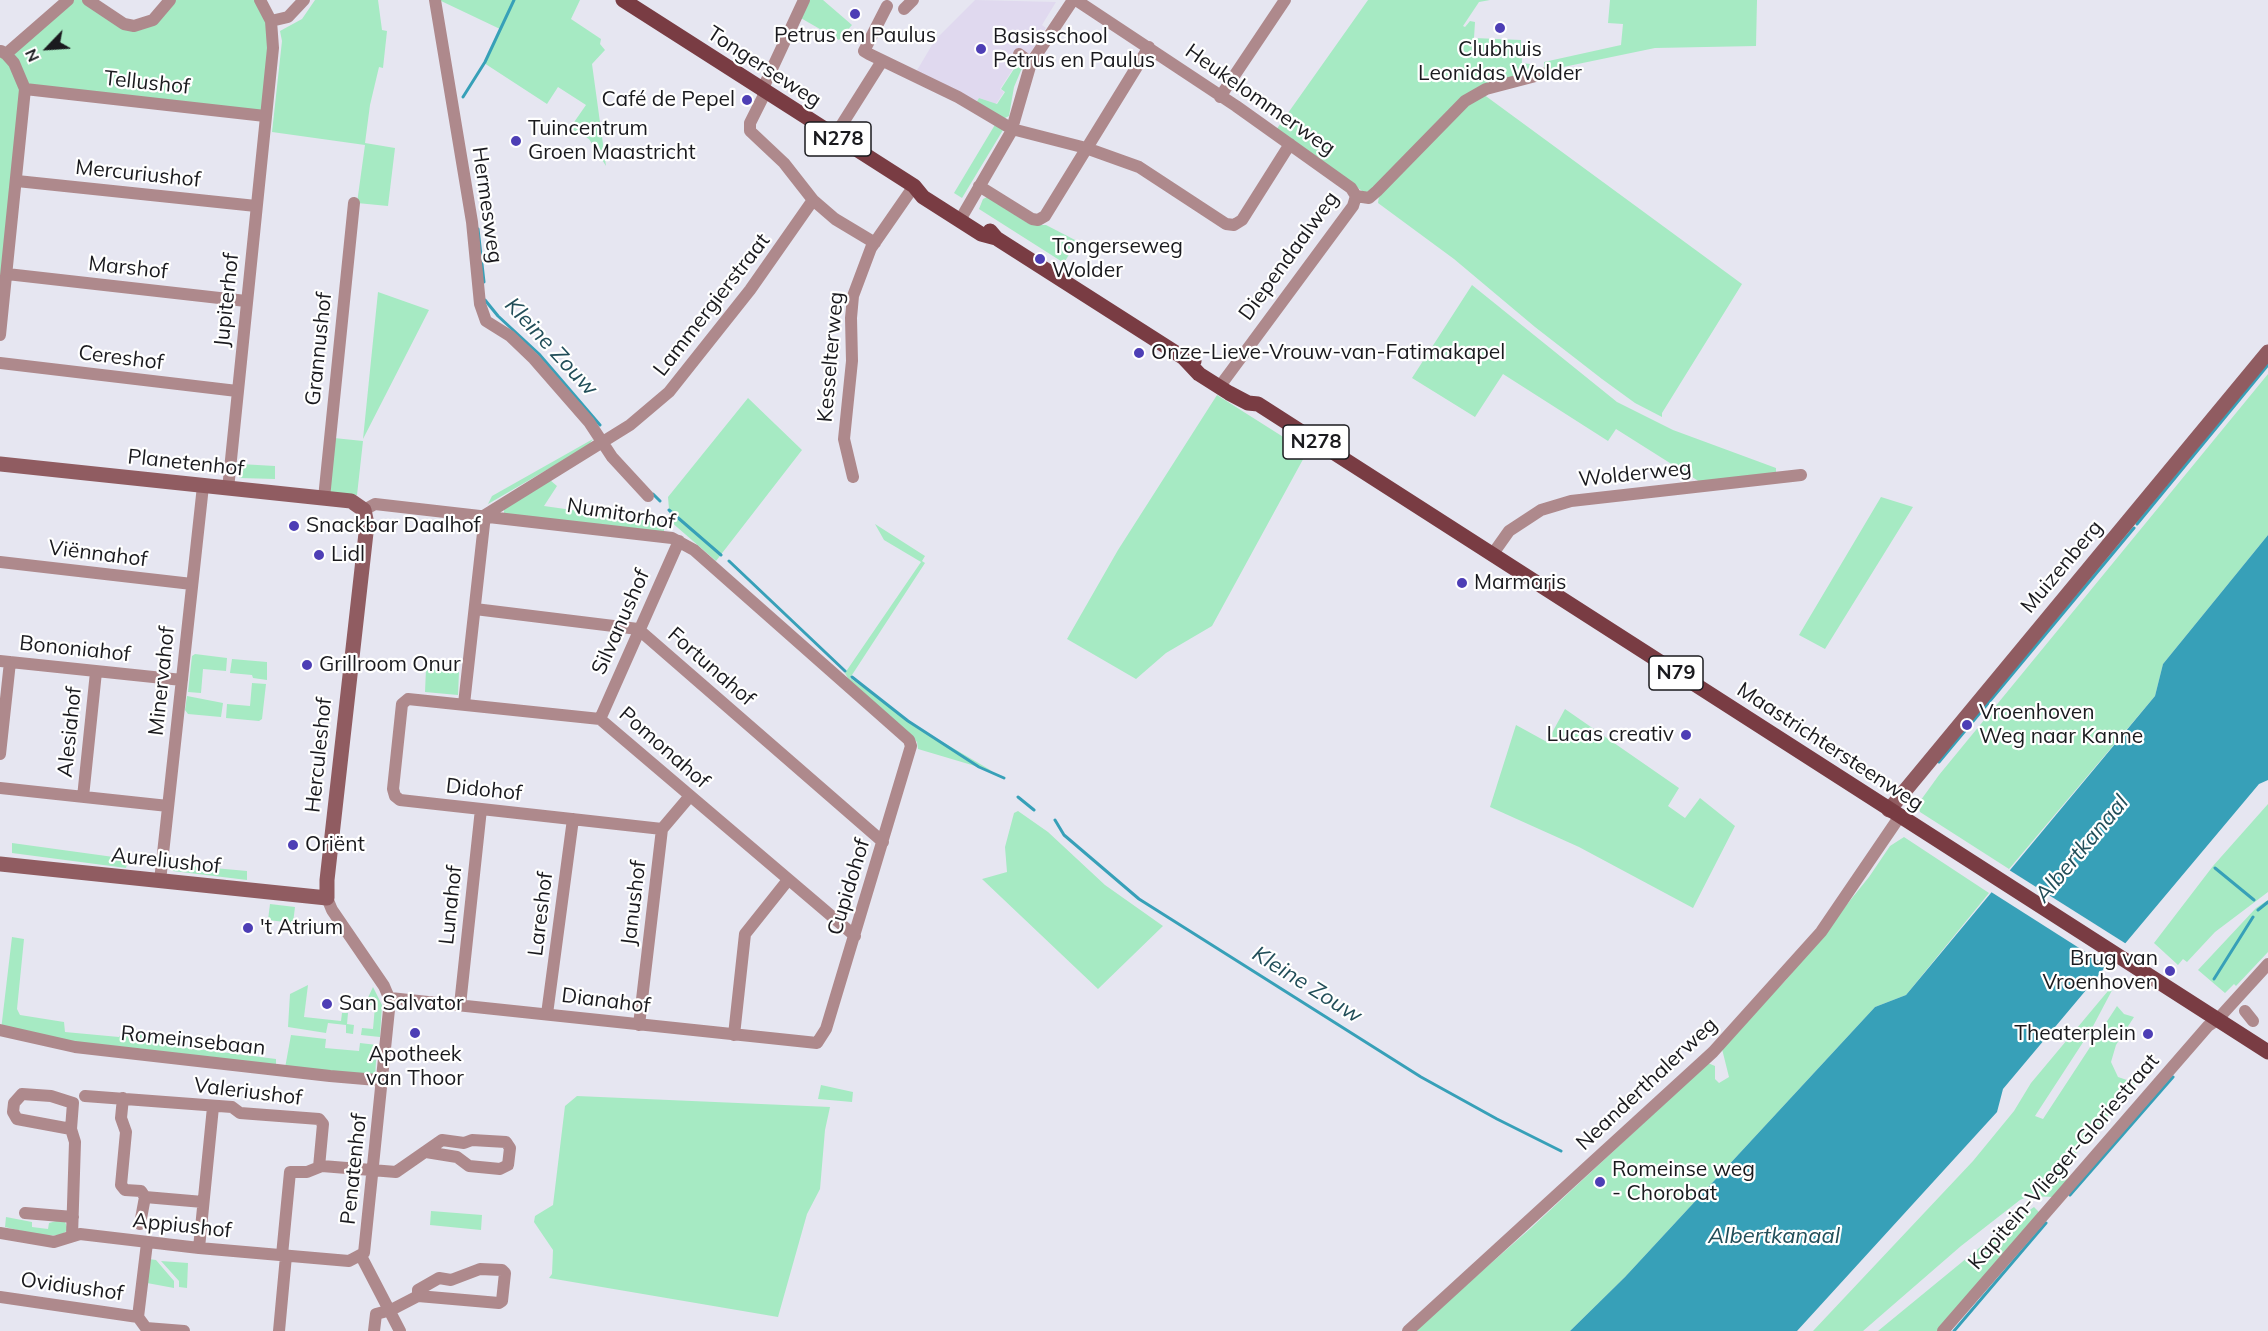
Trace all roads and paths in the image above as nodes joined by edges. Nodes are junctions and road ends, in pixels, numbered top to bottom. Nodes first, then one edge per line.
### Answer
1 (68, 0) edge
2 (88, 0) edge
3 (170, 0) edge
4 (260, 0) edge
5 (304, 0) edge
6 (435, 0) edge
7 (623, 0) edge
8 (804, 0) edge
9 (1074, 0) edge
10 (1285, 0) edge
11 (887, 6) dead end
12 (271, 21) junction
13 (1149, 47) junction
14 (3, 52) edge
15 (1019, 54) dead end
16 (877, 58) junction
17 (1031, 63) junction
18 (1547, 73) dead end
19 (25, 89) junction
20 (763, 92) junction
21 (1220, 97) junction
22 (265, 116) junction
23 (1012, 129) junction
24 (834, 137) junction
25 (1290, 144) junction
26 (1086, 148) junction
27 (17, 181) junction
28 (914, 186) junction
29 (980, 186) junction
30 (1356, 196) junction
31 (813, 200) junction
32 (354, 203) dead end
33 (256, 206) junction
34 (962, 216) junction
35 (875, 243) junction
36 (7, 274) junction
37 (246, 301) junction
38 (0, 335) edge
39 (2268, 352) edge
40 (0, 363) edge
41 (1223, 382) junction
42 (237, 391) junction
43 (603, 442) junction
44 (0, 464) edge
45 (1801, 475) dead end
46 (853, 477) dead end
47 (1369, 477) joint
48 (203, 486) junction
49 (228, 489) junction
50 (648, 496) dead end
51 (324, 498) junction
52 (364, 510) junction
53 (485, 515) junction
54 (679, 541) junction
55 (1492, 555) junction
56 (0, 562) edge
57 (192, 584) junction
58 (475, 609) junction
59 (638, 629) junction
60 (5, 661) edge
61 (96, 672) junction
62 (182, 680) junction
63 (402, 704) joint
64 (464, 704) junction
65 (600, 718) junction
66 (909, 740) joint
67 (0, 754) edge
68 (0, 788) edge
69 (690, 796) junction
70 (83, 797) junction
71 (168, 806) junction
72 (481, 809) junction
73 (1894, 813) junction
74 (573, 819) junction
75 (662, 829) junction
76 (883, 842) junction
77 (0, 864) edge
78 (788, 880) junction
79 (160, 881) junction
80 (327, 898) junction
81 (855, 936) junction
82 (2268, 964) edge
83 (390, 998) junction
84 (460, 1005) junction
85 (547, 1014) junction
86 (2217, 1020) junction
87 (639, 1025) junction
88 (0, 1030) edge
89 (734, 1035) junction
90 (817, 1043) joint
91 (2268, 1052) edge
92 (383, 1078) junction
93 (85, 1096) dead end
94 (123, 1098) junction
95 (213, 1107) junction
96 (71, 1129) junction
97 (426, 1152) junction
98 (319, 1167) junction
99 (373, 1171) junction
100 (145, 1197) junction
101 (203, 1202) junction
102 (25, 1213) dead end
103 (73, 1217) junction
104 (140, 1224) dead end
105 (0, 1233) edge
106 (72, 1236) junction
107 (147, 1243) junction
108 (199, 1248) junction
109 (284, 1256) junction
110 (361, 1256) junction
111 (418, 1296) junction
112 (0, 1297) edge
113 (391, 1310) junction
114 (138, 1317) junction
115 (184, 1331) edge
116 (279, 1331) edge
117 (374, 1331) edge
118 (400, 1331) edge
119 (1408, 1331) edge
120 (1943, 1331) edge

1 - 14 street
2 - 3 street
4 - 12 street
5 - 12 street
6 - 43 street, Hermesweg
7 - 20 main road, Tongerseweg / N278
8 - 20 street
9 - 13 street, Heukelommerweg
9 - 17 street
10 - 21 street
11 - 16 street
12 - 22 street, Jupiterhof
13 - 21 street, Heukelommerweg
13 - 26 street
14 - 19 street
15 - 17 street
16 - 23 street
16 - 24 street
17 - 23 street
18 - 30 street, Diependaalweg
19 - 22 street, Tellushof
19 - 27 street
20 - 24 main road, Tongerseweg / N278
20 - 31 street
21 - 25 street, Heukelommerweg
22 - 33 street, Jupiterhof
23 - 26 street
23 - 29 street
24 - 28 main road, Tongerseweg / N278
25 - 26 street
25 - 30 street, Heukelommerweg
26 - 29 street
27 - 33 street, Mercuriushof
27 - 36 street
28 - 34 main road, Tongerseweg / N278
28 - 35 street, Kesselterweg
29 - 34 street
30 - 41 street, Diependaalweg
31 - 35 street
31 - 43 street, Lammergierstraat
32 - 51 street, Grannushof
33 - 37 street, Jupiterhof
34 - 41 main road, Tongerseweg / N278
35 - 46 street, Kesselterweg
36 - 37 street, Marshof
36 - 38 street
37 - 42 street, Jupiterhof
39 - 73 street, Muizenberg
40 - 42 street, Cereshof
41 - 47 main road, N278
42 - 49 street, Jupiterhof
43 - 50 street, Hermesweg
43 - 53 street, Lammergierstraat
44 - 48 street, Planetenhof
45 - 55 street, Wolderweg
47 - 55 main road, Maastrichtersteenweg / N79
48 - 49 street, Planetenhof
48 - 57 street, Minervahof
49 - 51 street, Planetenhof
51 - 52 street, Planetenhof
52 - 53 street, Numitorhof
52 - 80 street, Herculeshof
53 - 54 street, Numitorhof
53 - 58 street
54 - 59 street, Silvanushof
54 - 66 street, Numitorhof
55 - 73 main road, Maastrichtersteenweg / N79
56 - 57 street, Viënnahof
57 - 62 street, Minervahof
58 - 59 street, Fortunahof
58 - 64 street
59 - 65 street, Silvanushof
59 - 76 street, Fortunahof
60 - 61 street, Bononiahof
60 - 67 street
61 - 62 street, Bononiahof
61 - 70 street, Alesiahof
62 - 71 street, Minervahof
63 - 64 street, Pomonahof
63 - 72 street, Didohof
64 - 65 street, Pomonahof
65 - 69 street, Pomonahof
66 - 76 street, Cupidohof
68 - 70 street, Alesiahof
69 - 75 street
69 - 78 street, Pomonahof
70 - 71 street, Alesiahof
71 - 79 street, Minervahof
72 - 74 street, Didohof
72 - 84 street, Lunahof
73 - 86 main road, Maastrichtersteenweg / N79
73 - 119 street, Neanderthalerweg
74 - 75 street, Didohof
74 - 85 street, Lareshof
75 - 87 street, Janushof
76 - 81 street, Cupidohof
77 - 79 street, Aureliushof
78 - 81 street, Pomonahof
78 - 89 street
79 - 80 street, Aureliushof
80 - 83 street
81 - 90 street, Cupidohof
82 - 86 street, Kapitein-Vlieger-Gloriestraat
83 - 84 street, Dianahof
83 - 92 street, Penatenhof
84 - 85 street, Dianahof
85 - 87 street, Dianahof
86 - 91 main road, Maastrichtersteenweg / N79
86 - 120 street, Kapitein-Vlieger-Gloriestraat
87 - 89 street, Dianahof
88 - 92 street, Romeinsebaan
89 - 90 street, Dianahof
92 - 99 street, Penatenhof
93 - 94 street, Valeriushof
94 - 95 street, Valeriushof
94 - 100 street
95 - 98 street, Valeriushof
95 - 101 street
96 - 96 street
96 - 103 street
97 - 97 street
97 - 99 street
98 - 99 street
98 - 109 street
99 - 110 street, Penatenhof
100 - 101 street
100 - 104 street
101 - 108 street
102 - 103 street
103 - 106 street
105 - 106 street, Appiushof
106 - 107 street, Appiushof
107 - 108 street, Appiushof
107 - 114 street
108 - 109 street, Appiushof
109 - 110 street, Appiushof
109 - 116 street
110 - 113 street, Penatenhof
111 - 111 street
111 - 113 street
112 - 114 street, Ovidiushof
113 - 117 street
113 - 118 street, Penatenhof
114 - 115 street, Ovidiushof

